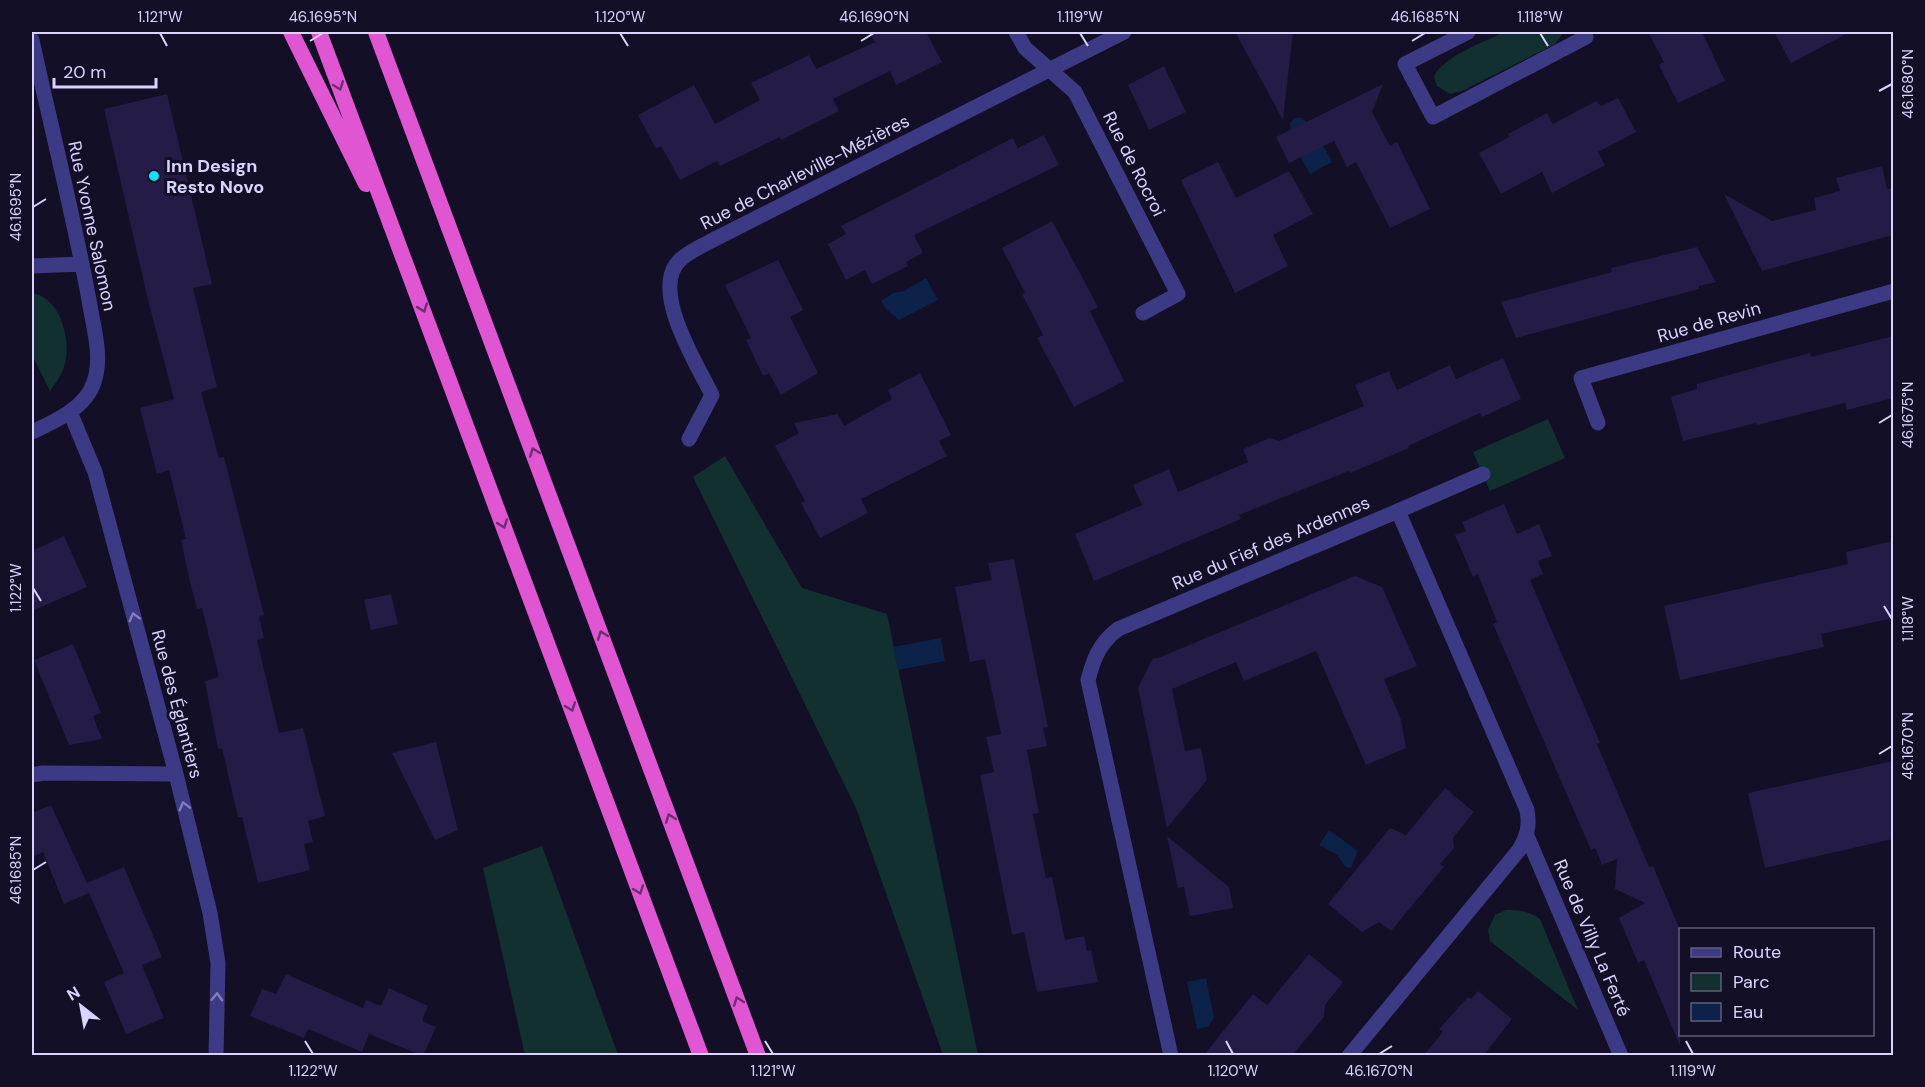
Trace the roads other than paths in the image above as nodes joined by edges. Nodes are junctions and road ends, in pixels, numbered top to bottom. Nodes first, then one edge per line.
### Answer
1 (291, 32) edge
2 (319, 32) edge
3 (376, 32) edge
4 (1016, 32) edge
5 (1124, 32) edge
6 (1468, 32) edge
7 (1582, 32) edge
8 (32, 40) edge
9 (1049, 69) junction
10 (82, 264) junction
11 (32, 266) edge
12 (408, 267) junction
13 (1893, 291) edge
14 (1143, 313) dead end
15 (70, 412) junction
16 (1598, 423) dead end
17 (32, 432) edge
18 (689, 439) dead end
19 (1483, 474) dead end
20 (1398, 511) junction
21 (176, 774) junction
22 (32, 775) edge
23 (1527, 836) junction
24 (216, 1056) edge
25 (701, 1056) edge
26 (758, 1056) edge
27 (1171, 1056) edge
28 (1349, 1056) edge
29 (1621, 1056) edge

1 - 12 highway
2 -> 12 highway
26 -> 3 highway
4 - 9 street, Rue de Rocroi
5 - 9 street, Rue de Charleville-Mézières
6 - 7 street
8 - 10 street, Rue Yvonne Salomon
9 - 14 street, Rue de Rocroi
9 - 18 street, Rue de Charleville-Mézières
10 - 11 street
10 - 15 street, Rue Yvonne Salomon
12 -> 25 highway
13 - 16 street, Rue de Revin
15 - 17 street
21 -> 15 street, Rue des Églantiers
19 - 20 street
20 - 23 street, Rue du Fief des Ardennes
20 - 27 street, Rue du Fief des Ardennes
21 - 22 street
24 -> 21 street, Rue des Églantiers
23 - 28 street
23 - 29 street, Rue de Villy La Ferté

